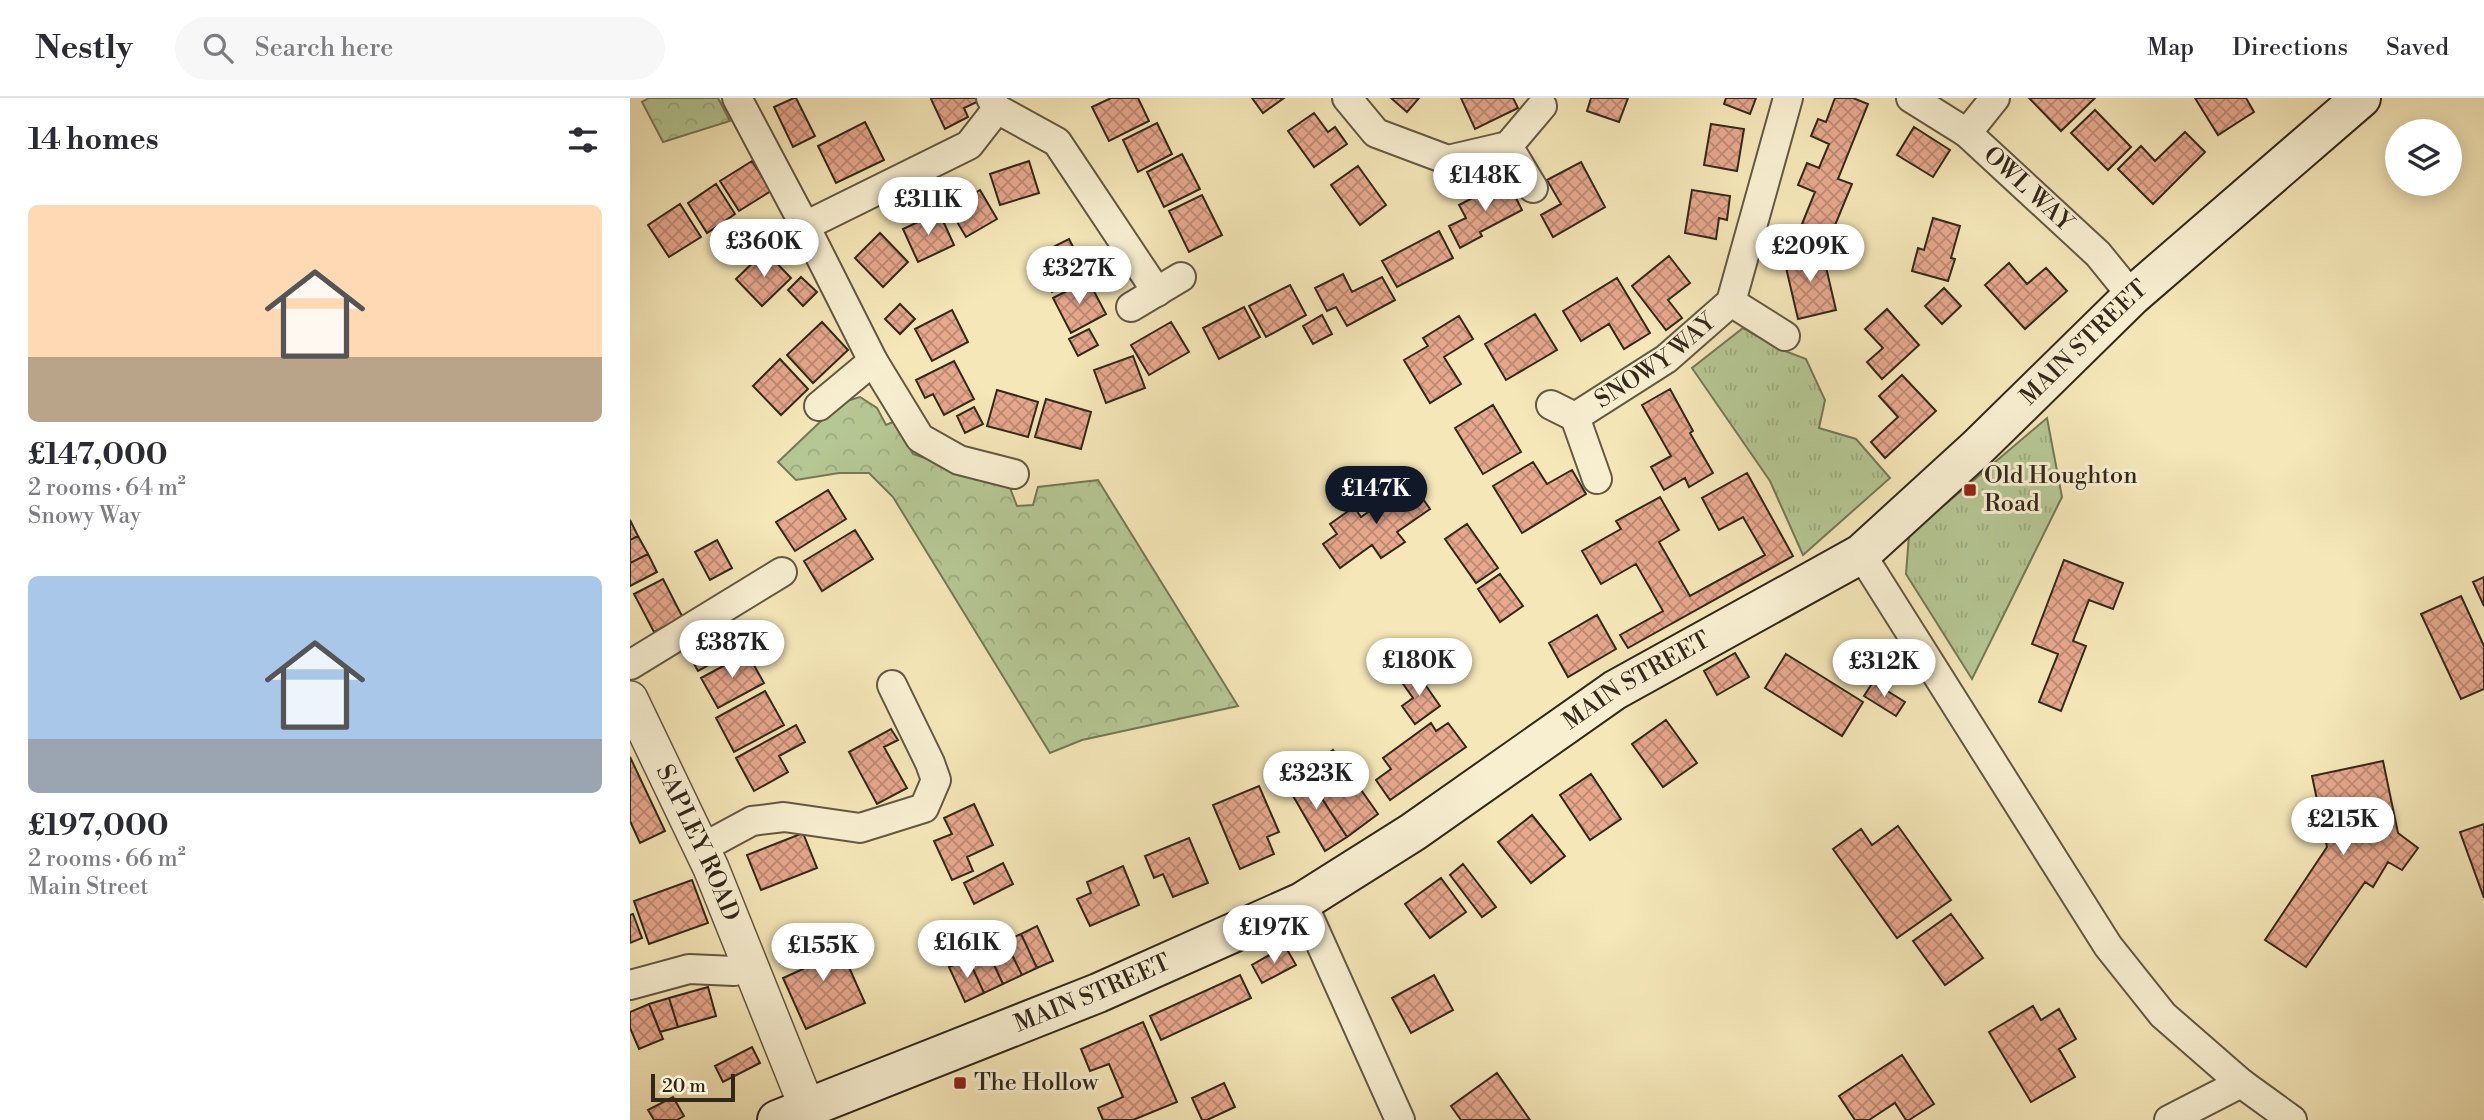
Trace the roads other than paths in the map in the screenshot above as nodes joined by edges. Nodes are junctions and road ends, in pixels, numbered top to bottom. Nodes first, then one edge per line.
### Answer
1 (737, 98) edge
2 (1346, 98) edge
3 (1788, 98) edge
4 (1911, 98) edge
5 (1995, 98) edge
6 (2361, 98) edge
7 (994, 103) edge
8 (1542, 106) dead end
9 (1967, 133) junction
10 (1508, 146) junction
11 (1532, 188) dead end
12 (805, 226) junction
13 (1181, 278) dead end
14 (1157, 292) junction
15 (2133, 296) junction
16 (1731, 302) junction
17 (1131, 307) dead end
18 (1785, 336) dead end
19 (873, 361) junction
20 (819, 406) dead end
21 (1014, 474) dead end
22 (1597, 479) dead end
23 (1861, 554) junction
24 (782, 572) dead end
25 (630, 665) edge
26 (892, 685) dead end
27 (630, 699) edge
28 (702, 849) junction
29 (1301, 902) junction
30 (748, 963) junction
31 (630, 985) edge
32 (2241, 1083) junction
33 (798, 1116) edge
34 (1400, 1120) edge
35 (2169, 1120) edge
36 (2292, 1120) edge

1 - 12 street
2 - 10 street
3 - 16 street, SNOWY WAY
4 - 9 street, OWL WAY
5 - 9 street
6 - 15 main road, MAIN STREET
7 - 12 street
7 - 14 street
8 - 10 street
9 - 15 street, OWL WAY
10 - 11 street
12 - 19 street
13 - 14 street
14 - 17 street
15 - 23 main road, MAIN STREET
16 - 18 street, SNOWY WAY
16 - 22 street, SNOWY WAY
19 - 20 street
19 - 21 street
23 - 29 main road, MAIN STREET
23 - 32 street
24 - 25 street
26 - 28 street
27 - 28 street, SAPLEY ROAD
28 - 30 street, SAPLEY ROAD
29 - 33 main road, MAIN STREET
29 - 34 street
30 - 31 street
30 - 33 street, SAPLEY ROAD
32 - 35 street
32 - 36 street

